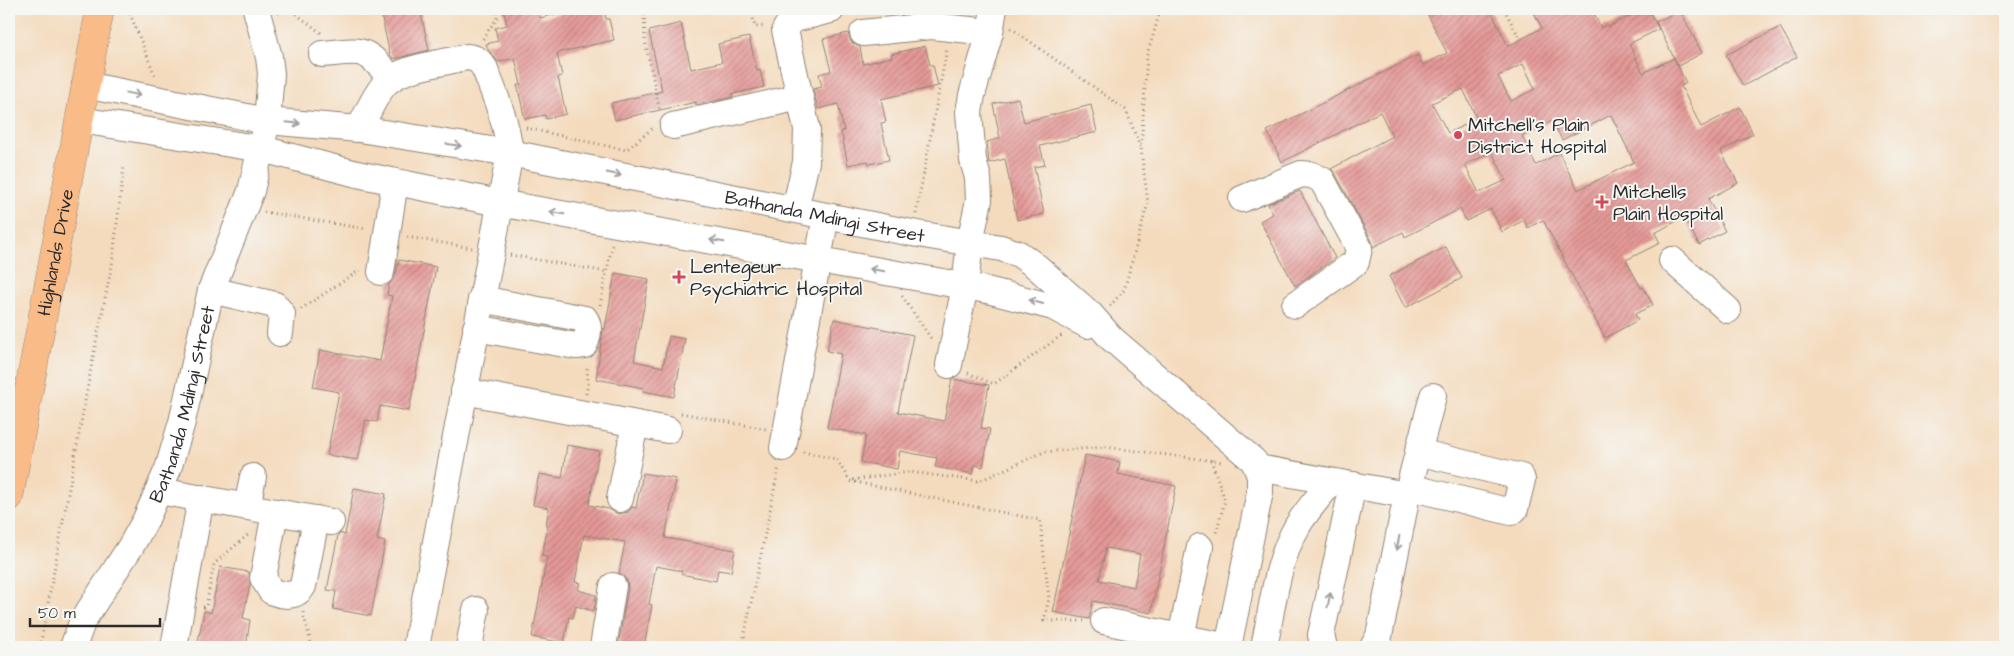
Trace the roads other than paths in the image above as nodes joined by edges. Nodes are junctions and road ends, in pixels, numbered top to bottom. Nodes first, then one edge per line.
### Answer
1 (100, 9) edge
2 (831, 10) edge
3 (266, 11) edge
4 (993, 19) edge
5 (863, 33) dead end
6 (322, 54) road end
7 (391, 79) junction
8 (86, 85) junction
9 (799, 97) junction
10 (80, 120) junction
11 (267, 121) junction
12 (668, 124) road end
13 (360, 130) junction
14 (262, 149) junction
15 (510, 153) junction
16 (395, 182) junction
17 (1242, 199) dead end
18 (500, 203) junction
19 (795, 209) junction
20 (826, 216) junction
21 (970, 242) junction
22 (818, 259) junction
23 (1672, 260) dead end
24 (381, 272) road end
25 (965, 286) junction
26 (211, 290) junction
27 (481, 299) junction
28 (1295, 305) dead end
29 (1728, 310) dead end
30 (281, 324) road end
31 (476, 328) junction
32 (1102, 331) junction
33 (949, 365) road end
34 (464, 391) junction
35 (1432, 396) dead end
36 (635, 424) junction
37 (668, 430) road end
38 (783, 448) road end
39 (1418, 452) junction
40 (1258, 468) junction
41 (253, 477) dead end
42 (1342, 484) junction
43 (159, 491) junction
44 (1408, 491) junction
45 (9, 492) edge
46 (201, 498) junction
47 (620, 499) dead end
48 (248, 507) junction
49 (275, 512) junction
50 (1200, 547) road end
51 (613, 586) dead end
52 (476, 610) dead end
53 (1104, 621) road end
54 (1181, 637) junction
55 (73, 647) edge
56 (174, 647) edge
57 (416, 647) edge
58 (469, 647) edge
59 (603, 647) edge
60 (1228, 647) edge
61 (1264, 647) edge
62 (1324, 647) edge
63 (1373, 647) edge

1 - 8 main road, Highlands Drive
2 - 9 street
3 - 11 street, Bathanda Mdingi Street
4 - 5 street
4 - 21 street
6 - 7 street
7 - 13 street
7 - 15 street
8 - 10 main road, Highlands Drive
8 -> 11 street, Bathanda Mdingi Street
9 - 12 street
9 - 19 street
10 - 14 street, Bathanda Mdingi Street
10 - 45 main road, Highlands Drive
11 -> 13 street, Bathanda Mdingi Street
11 - 14 street, Bathanda Mdingi Street
13 -> 15 street, Bathanda Mdingi Street
14 - 16 street, Bathanda Mdingi Street
14 - 26 street, Bathanda Mdingi Street
15 - 18 street
15 -> 19 street, Bathanda Mdingi Street
16 - 18 street, Bathanda Mdingi Street
16 - 24 street
17 - 28 street
22 -> 18 street, Bathanda Mdingi Street
18 - 27 street
19 - 20 street, Bathanda Mdingi Street
20 - 21 street, Bathanda Mdingi Street
20 - 22 street
21 - 25 street
21 - 32 street, Bathanda Mdingi Street
25 -> 22 street, Bathanda Mdingi Street
22 - 38 street
23 - 29 street
32 -> 25 street, Bathanda Mdingi Street
25 - 33 street
26 - 30 street
26 - 43 street, Bathanda Mdingi Street
27 - 31 street
27 - 31 street
31 - 34 street
32 - 40 street, Bathanda Mdingi Street
34 - 36 street
34 - 57 street
35 - 39 street
36 - 37 street
36 - 47 street
39 - 44 street
39 - 44 street
40 - 42 street
40 - 60 street
41 - 48 street
42 - 44 street
42 - 61 street
62 -> 42 street
43 - 46 street
43 - 55 street, Bathanda Mdingi Street
44 -> 63 street
46 - 48 street
46 - 56 street
48 - 49 street
49 - 49 street
50 - 54 street
51 - 59 street
52 - 58 street
53 - 54 street
54 - 60 street

